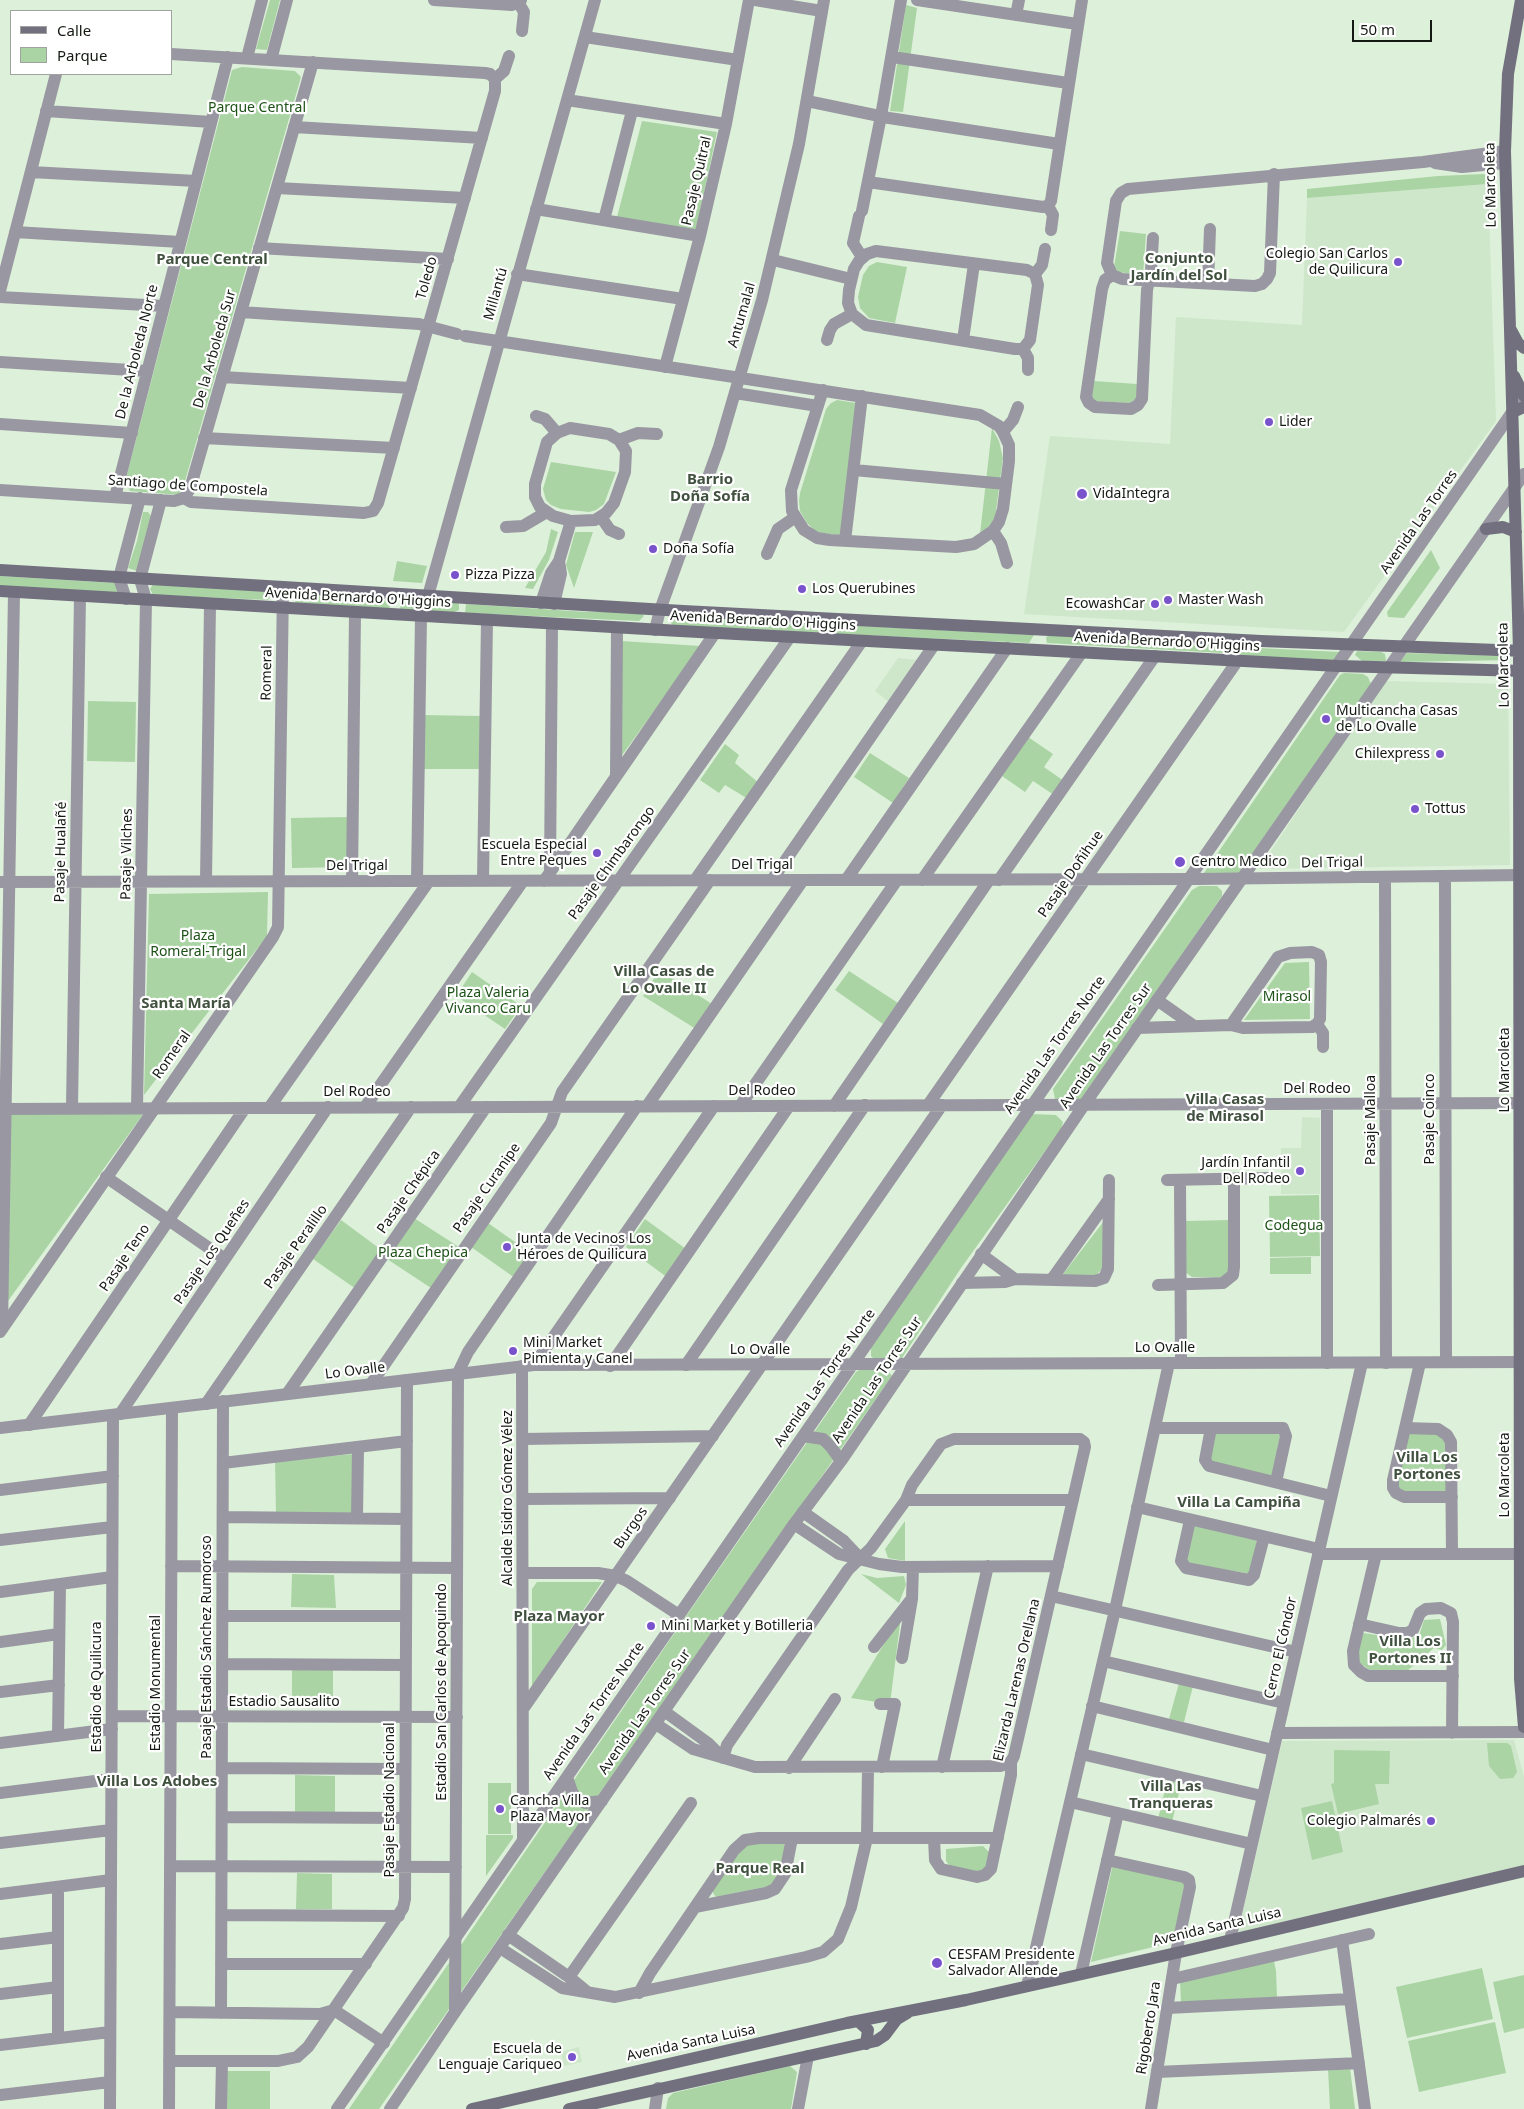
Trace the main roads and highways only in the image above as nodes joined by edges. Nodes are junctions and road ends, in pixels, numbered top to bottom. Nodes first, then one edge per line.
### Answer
1 (1521, 0) edge
2 (1510, 328) junction
3 (1524, 348) edge
4 (1511, 371) junction
5 (1524, 396) edge
6 (1518, 409) edge
7 (1486, 529) road end
8 (1519, 538) edge
9 (0, 570) edge
10 (0, 591) edge
11 (403, 594) junction
12 (462, 598) junction
13 (391, 615) junction
14 (459, 618) junction
15 (1045, 630) junction
16 (1165, 636) junction
17 (1045, 650) junction
18 (1522, 651) edge
19 (1160, 656) junction
20 (1522, 671) edge
21 (1522, 875) edge
22 (1522, 1103) edge
23 (1522, 1362) edge
24 (1524, 1727) edge
25 (1524, 1872) edge
26 (917, 2010) junction
27 (858, 2021) junction
28 (866, 2044) junction
29 (608, 2077) junction
30 (613, 2099) junction
31 (472, 2109) edge
32 (569, 2109) edge

1 - 2 main road, Lo Marcoleta
2 - 3 main road
2 - 4 main road, Lo Marcoleta
4 - 5 main road, Lo Marcoleta
4 - 6 main road, Lo Marcoleta
6 - 8 main road, Lo Marcoleta
7 - 8 main road
8 - 18 main road, Lo Marcoleta
9 - 11 main road, Avenida Bernardo O'Higgins
10 - 13 main road, Avenida Bernardo O'Higgins
11 - 12 main road, Avenida Bernardo O'Higgins
11 - 13 main road
12 - 14 main road
12 - 15 main road, Avenida Bernardo O'Higgins
13 - 14 main road, Avenida Bernardo O'Higgins
14 - 17 main road, Avenida Bernardo O'Higgins
15 - 16 main road, Avenida Bernardo O'Higgins
15 - 17 main road
16 - 18 main road, Avenida Bernardo O'Higgins
16 - 19 main road
17 - 19 main road, Avenida Bernardo O'Higgins
18 - 20 main road, Lo Marcoleta
19 - 20 main road, Avenida Bernardo O'Higgins
20 - 21 main road, Lo Marcoleta
21 - 22 main road, Lo Marcoleta
22 - 23 main road, Lo Marcoleta
23 - 24 main road, Lo Marcoleta
25 - 26 main road, Avenida Santa Luisa
26 - 27 main road, Avenida Santa Luisa
26 - 28 main road, Avenida Santa Luisa
27 - 28 main road
27 - 29 main road, Avenida Santa Luisa
28 - 30 main road, Avenida Santa Luisa
29 - 30 main road
29 - 31 main road, Avenida Santa Luisa
30 - 32 main road, Avenida Santa Luisa

